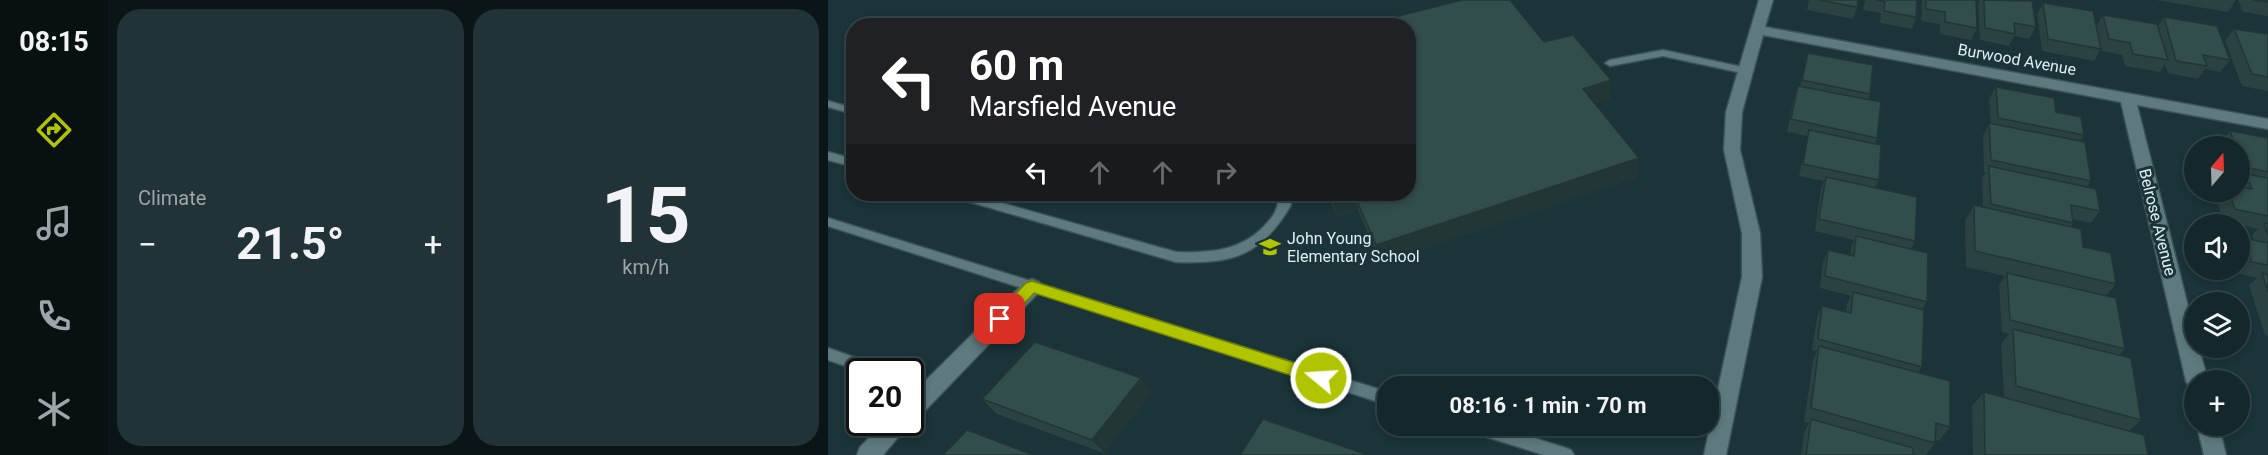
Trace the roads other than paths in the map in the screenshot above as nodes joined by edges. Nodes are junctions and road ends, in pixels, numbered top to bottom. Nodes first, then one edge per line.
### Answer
1 (1766, 0) edge
2 (1759, 30) junction
3 (1610, 63) dead end
4 (1746, 71) junction
5 (2128, 98) junction
6 (828, 104) edge
7 (846, 109) edge
8 (2268, 124) edge
9 (828, 156) edge
10 (846, 161) edge
11 (981, 201) edge
12 (1284, 201) edge
13 (828, 222) edge
14 (1032, 287) junction
15 (828, 354) edge
16 (846, 360) edge
17 (2194, 370) edge
18 (924, 388) edge
19 (931, 390) junction
20 (1377, 396) edge
21 (924, 397) edge
22 (886, 436) edge
23 (1506, 436) edge
24 (2210, 436) edge
25 (868, 455) edge
26 (1566, 455) edge
27 (1715, 455) edge
28 (2215, 455) edge

1 - 2 street
2 - 4 street
2 - 5 street, Burwood Avenue
3 - 4 lane
4 - 27 street
5 - 8 street, Burwood Avenue
5 - 17 street, Belrose Avenue
6 - 7 lane
9 - 10 lane
11 - 12 lane
13 - 14 lane
14 - 19 street
14 - 20 lane
15 - 16 lane
18 - 19 lane
19 - 21 street
22 - 25 street
23 - 26 lane
24 - 28 street

